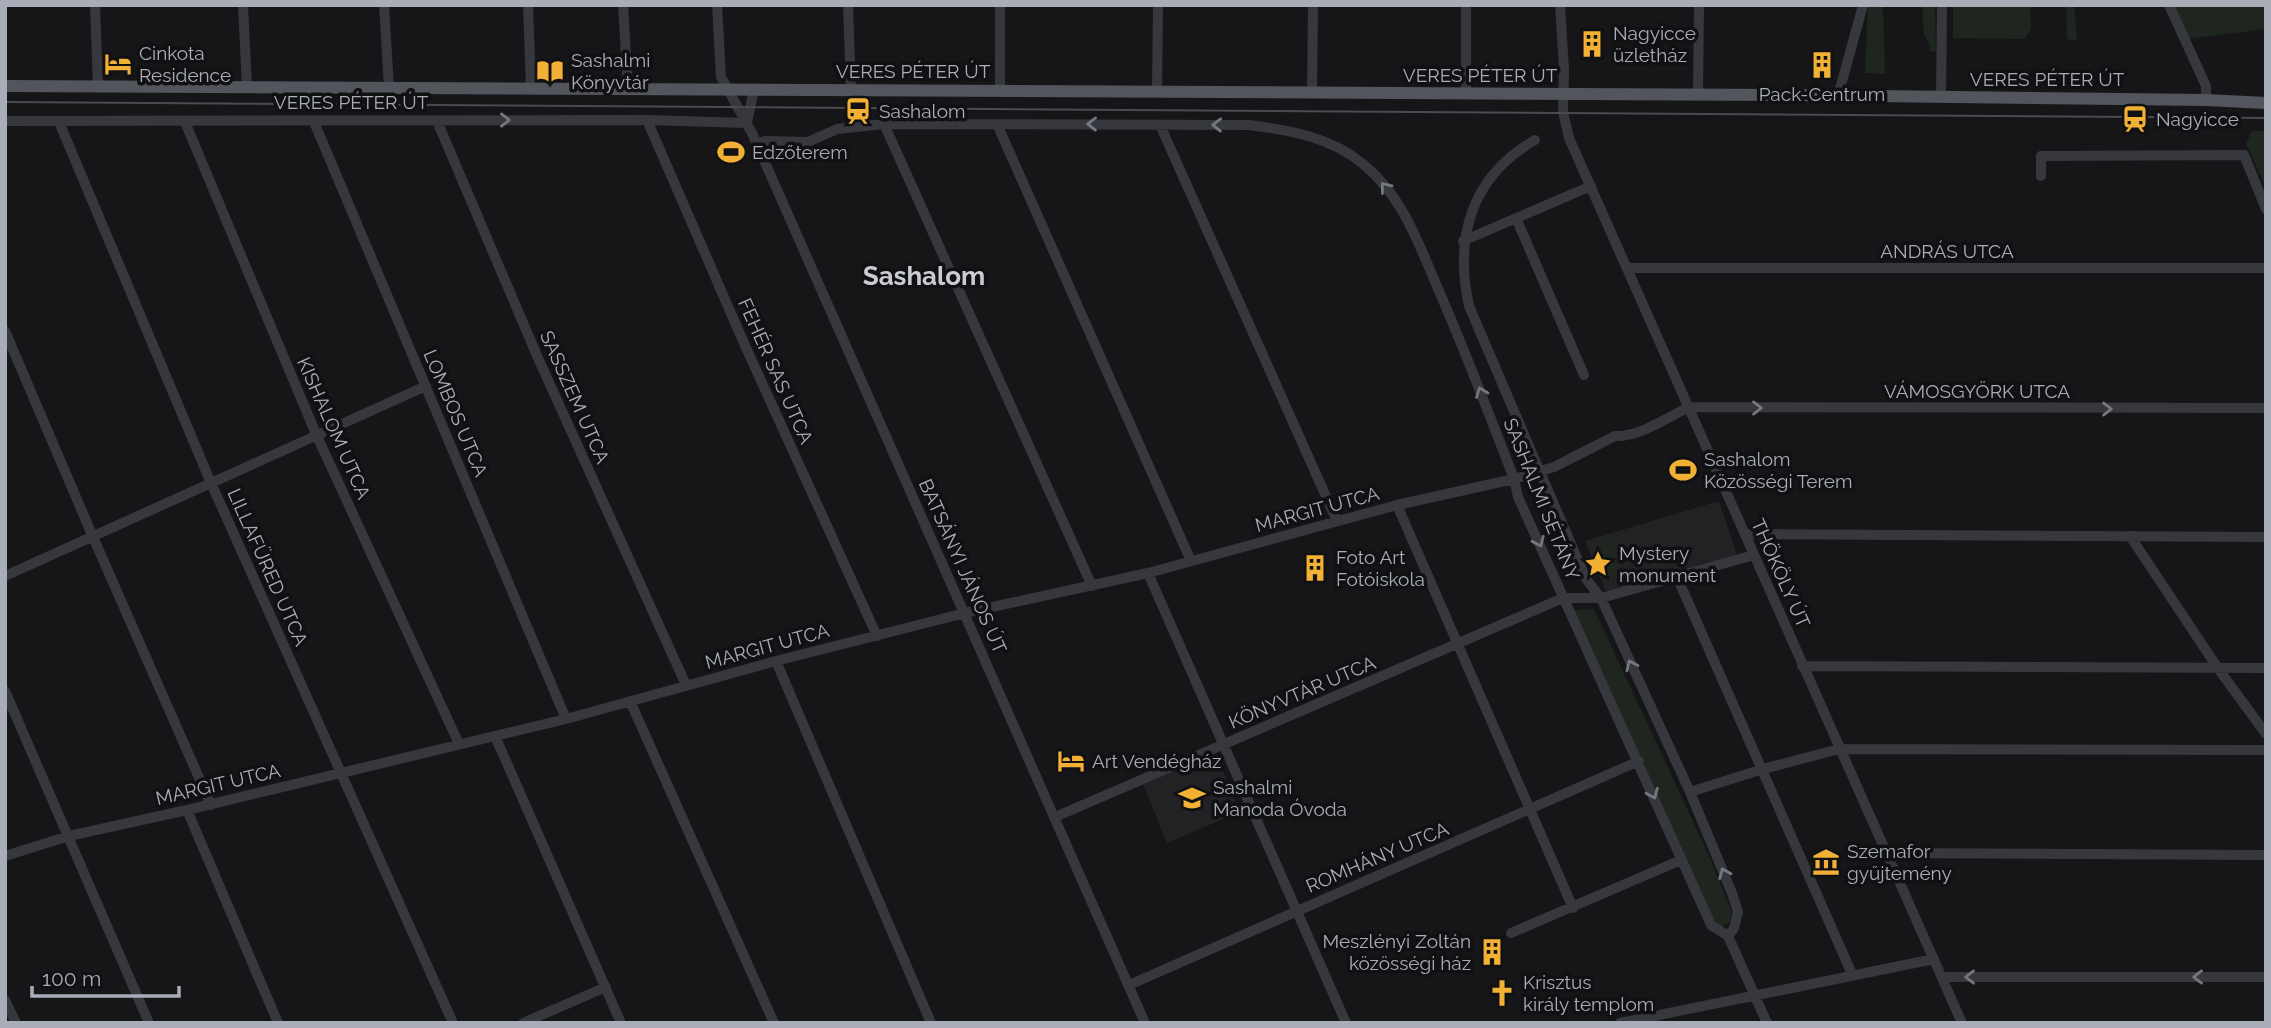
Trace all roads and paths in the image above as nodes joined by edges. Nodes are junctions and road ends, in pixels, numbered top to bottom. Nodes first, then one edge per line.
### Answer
1 (95, 5) edge
2 (243, 5) edge
3 (384, 5) edge
4 (528, 5) edge
5 (623, 5) edge
6 (717, 5) edge
7 (848, 5) edge
8 (1000, 5) edge
9 (1158, 5) edge
10 (1313, 5) edge
11 (1466, 5) edge
12 (1560, 5) edge
13 (1699, 5) edge
14 (1863, 5) edge
15 (1942, 5) edge
16 (2169, 5) edge
17 (5, 86) edge
18 (99, 86) junction
19 (247, 87) junction
20 (389, 88) junction
21 (531, 88) junction
22 (628, 89) junction
23 (725, 89) junction
24 (754, 89) junction
25 (851, 90) junction
26 (1000, 91) junction
27 (1157, 92) junction
28 (1312, 93) junction
29 (1466, 94) junction
30 (1564, 95) junction
31 (1698, 95) junction
32 (1838, 96) junction
33 (1941, 98) junction
34 (2206, 100) junction
35 (2266, 103) edge
36 (647, 120) junction
37 (5, 121) edge
38 (437, 121) junction
39 (59, 122) junction
40 (185, 122) junction
41 (314, 122) junction
42 (747, 123) junction
43 (884, 124) junction
44 (997, 124) junction
45 (1160, 125) junction
46 (1535, 140) dead end
47 (756, 144) junction
48 (2041, 176) dead end
49 (1591, 186) junction
50 (2266, 209) edge
51 (1516, 218) junction
52 (1464, 241) junction
53 (1627, 268) junction
54 (2266, 268) edge
55 (5, 331) edge
56 (1480, 335) junction
57 (1462, 342) junction
58 (1584, 375) dead end
59 (426, 386) junction
60 (1689, 407) junction
61 (2266, 408) edge
62 (316, 434) junction
63 (1539, 470) junction
64 (1514, 479) junction
65 (211, 483) junction
66 (1397, 505) junction
67 (1337, 521) junction
68 (1745, 534) junction
69 (2130, 536) junction
70 (93, 537) junction
71 (2266, 537) edge
72 (1754, 555) junction
73 (1191, 561) junction
74 (1148, 573) junction
75 (5, 576) edge
76 (1676, 578) junction
77 (1092, 586) junction
78 (1563, 598) junction
79 (1601, 598) junction
80 (965, 613) junction
81 (877, 636) junction
82 (1458, 645) junction
83 (776, 661) junction
84 (1802, 666) junction
85 (2217, 667) junction
86 (2266, 668) edge
87 (686, 685) junction
88 (5, 691) edge
89 (630, 701) junction
90 (566, 719) junction
91 (2266, 734) edge
92 (495, 736) junction
93 (458, 744) junction
94 (1223, 744) junction
95 (1839, 749) junction
96 (2266, 750) edge
97 (1639, 761) junction
98 (1763, 769) junction
99 (342, 772) junction
100 (1690, 792) junction
101 (211, 805) junction
102 (187, 810) junction
103 (1530, 810) junction
104 (1055, 817) junction
105 (69, 836) junction
106 (1886, 853) junction
107 (2266, 855) edge
108 (5, 856) edge
109 (1681, 860) junction
110 (1573, 908) junction
111 (1297, 911) junction
112 (1511, 933) dead end
113 (1728, 936) junction
114 (1934, 959) junction
115 (1852, 974) junction
116 (1942, 977) junction
117 (2266, 977) edge
118 (1129, 985) junction
119 (606, 987) junction
120 (1755, 995) junction
121 (5, 1000) edge
122 (16, 1023) edge
123 (149, 1023) edge
124 (278, 1023) edge
125 (453, 1023) edge
126 (523, 1023) edge
127 (621, 1023) edge
128 (774, 1023) edge
129 (931, 1023) edge
130 (1145, 1023) edge
131 (1346, 1023) edge
132 (1620, 1023) edge
133 (1767, 1023) edge
134 (1962, 1023) edge

1 - 18 street
2 - 19 street
3 - 20 street
4 - 21 street
5 - 22 street
6 - 23 street
7 - 25 street
8 - 26 street
9 - 27 street
10 - 28 street
11 - 29 street
12 - 30 street, THÖKÖLY ÚT
13 - 31 street
14 - 32 street
15 - 33 street
16 - 34 street
17 - 18 main road, VERES PÉTER ÚT
18 - 19 main road, VERES PÉTER ÚT
19 - 20 main road, VERES PÉTER ÚT
20 - 21 main road, VERES PÉTER ÚT
21 - 22 main road, VERES PÉTER ÚT
22 - 23 main road, VERES PÉTER ÚT
23 - 24 main road, VERES PÉTER ÚT
23 - 42 street, BATSÁNYI JÁNOS ÚT
24 - 25 main road, VERES PÉTER ÚT
24 - 42 street
25 - 26 main road, VERES PÉTER ÚT
26 - 27 main road, VERES PÉTER ÚT
27 - 28 main road, VERES PÉTER ÚT
28 - 29 main road, VERES PÉTER ÚT
29 - 30 main road, VERES PÉTER ÚT
30 - 31 main road, VERES PÉTER ÚT
30 - 49 street, THÖKÖLY ÚT
31 - 32 main road, VERES PÉTER ÚT
32 - 33 main road, VERES PÉTER ÚT
33 - 34 main road, VERES PÉTER ÚT
34 - 35 main road, VERES PÉTER ÚT
38 -> 36 street, VERES PÉTER ÚT
36 - 42 street, VERES PÉTER ÚT
36 - 81 street, FEHÉR SAS UTCA
37 - 39 street, VERES PÉTER ÚT
38 - 41 street, VERES PÉTER ÚT
38 - 87 street, SASSZEM UTCA
39 - 40 street, VERES PÉTER ÚT
39 - 65 street, LILLAFÜRED UTCA
40 - 41 street, VERES PÉTER ÚT
40 - 62 street, KISHALOM UTCA
41 - 59 street, LOMBOS UTCA
42 - 47 street, BATSÁNYI JÁNOS ÚT
43 - 44 street
43 - 47 street
43 - 77 street
45 -> 44 street
44 - 73 street
57 -> 45 street, SASHALMI SÉTÁNY
45 - 67 street
46 - 52 street, SASHALMI SÉTÁNY
47 - 80 street, BATSÁNYI JÁNOS ÚT
48 - 50 street
49 - 51 street
49 - 53 street, THÖKÖLY ÚT
51 - 52 street
51 - 58 street
52 - 56 street, SASHALMI SÉTÁNY
53 - 54 street, ANDRÁS UTCA
53 - 60 street, THÖKÖLY ÚT
55 - 70 street
56 - 57 street
56 - 63 street, SASHALMI SÉTÁNY
64 -> 57 street, SASHALMI SÉTÁNY
59 - 62 street
59 - 90 street, LOMBOS UTCA
60 -> 61 street, VÁMOSGYÖRK UTCA
60 - 63 street, MARGIT UTCA
60 - 68 street, THÖKÖLY ÚT
62 - 65 street
62 - 93 street, KISHALOM UTCA
63 - 64 street, MARGIT UTCA
63 - 79 street, SASHALMI SÉTÁNY
64 - 66 street, MARGIT UTCA
64 -> 78 street, SASHALMI SÉTÁNY
65 - 70 street
65 - 99 street, LILLAFÜRED UTCA
66 - 67 street, MARGIT UTCA
66 - 82 street
67 - 73 street, MARGIT UTCA
68 - 69 street
68 - 72 street, THÖKÖLY ÚT
69 - 71 street
69 - 85 street
70 - 75 street
70 - 101 street
72 - 76 street
72 - 84 street, THÖKÖLY ÚT
73 - 74 street, MARGIT UTCA
74 - 77 street, MARGIT UTCA
74 - 94 street
76 - 79 street
76 - 98 street
77 - 80 street, MARGIT UTCA
78 - 79 street
78 - 82 street, KÖNYVTÁR UTCA
78 - 97 street, SASHALMI SÉTÁNY
100 -> 79 street, SASHALMI SÉTÁNY
80 - 81 street, MARGIT UTCA
80 - 104 street, BATSÁNYI JÁNOS ÚT
81 - 83 street, MARGIT UTCA
82 - 94 street, KÖNYVTÁR UTCA
82 - 103 street
83 - 87 street, MARGIT UTCA
83 - 129 street
84 - 85 street
84 - 95 street, THÖKÖLY ÚT
85 - 86 street
85 - 91 street
87 - 89 street, MARGIT UTCA
88 - 105 street
89 - 90 street, MARGIT UTCA
89 - 128 street
90 - 92 street, MARGIT UTCA
92 - 93 street, MARGIT UTCA
92 - 119 street
93 - 99 street, MARGIT UTCA
94 - 104 street, KÖNYVTÁR UTCA
94 - 111 street
95 - 96 street
95 - 98 street
95 - 106 street, THÖKÖLY ÚT
97 - 103 street, ROMHÁNY UTCA
97 -> 109 street, SASHALMI SÉTÁNY
98 - 100 street
98 - 115 street
99 - 101 street, MARGIT UTCA
99 - 125 street, LILLAFÜRED UTCA
113 -> 100 street, SASHALMI SÉTÁNY
101 - 102 street, MARGIT UTCA
102 - 105 street, MARGIT UTCA
102 - 124 street
103 - 110 street
103 - 111 street, ROMHÁNY UTCA
104 - 118 street, BATSÁNYI JÁNOS ÚT
105 - 108 street, MARGIT UTCA
105 - 123 street
106 - 107 street
106 - 114 street, THÖKÖLY ÚT
109 - 110 street
109 - 113 street, SASHALMI SÉTÁNY
110 - 112 street
111 - 118 street, ROMHÁNY UTCA
111 - 131 street
113 - 120 street, SASHALMI SÉTÁNY
114 - 115 street
114 - 116 street, THÖKÖLY ÚT
115 - 120 street
117 -> 116 street
116 - 134 street, THÖKÖLY ÚT
118 - 130 street, BATSÁNYI JÁNOS ÚT
119 - 126 street
119 - 127 street
120 - 132 street
120 - 133 street, SASHALMI SÉTÁNY
121 - 122 street

